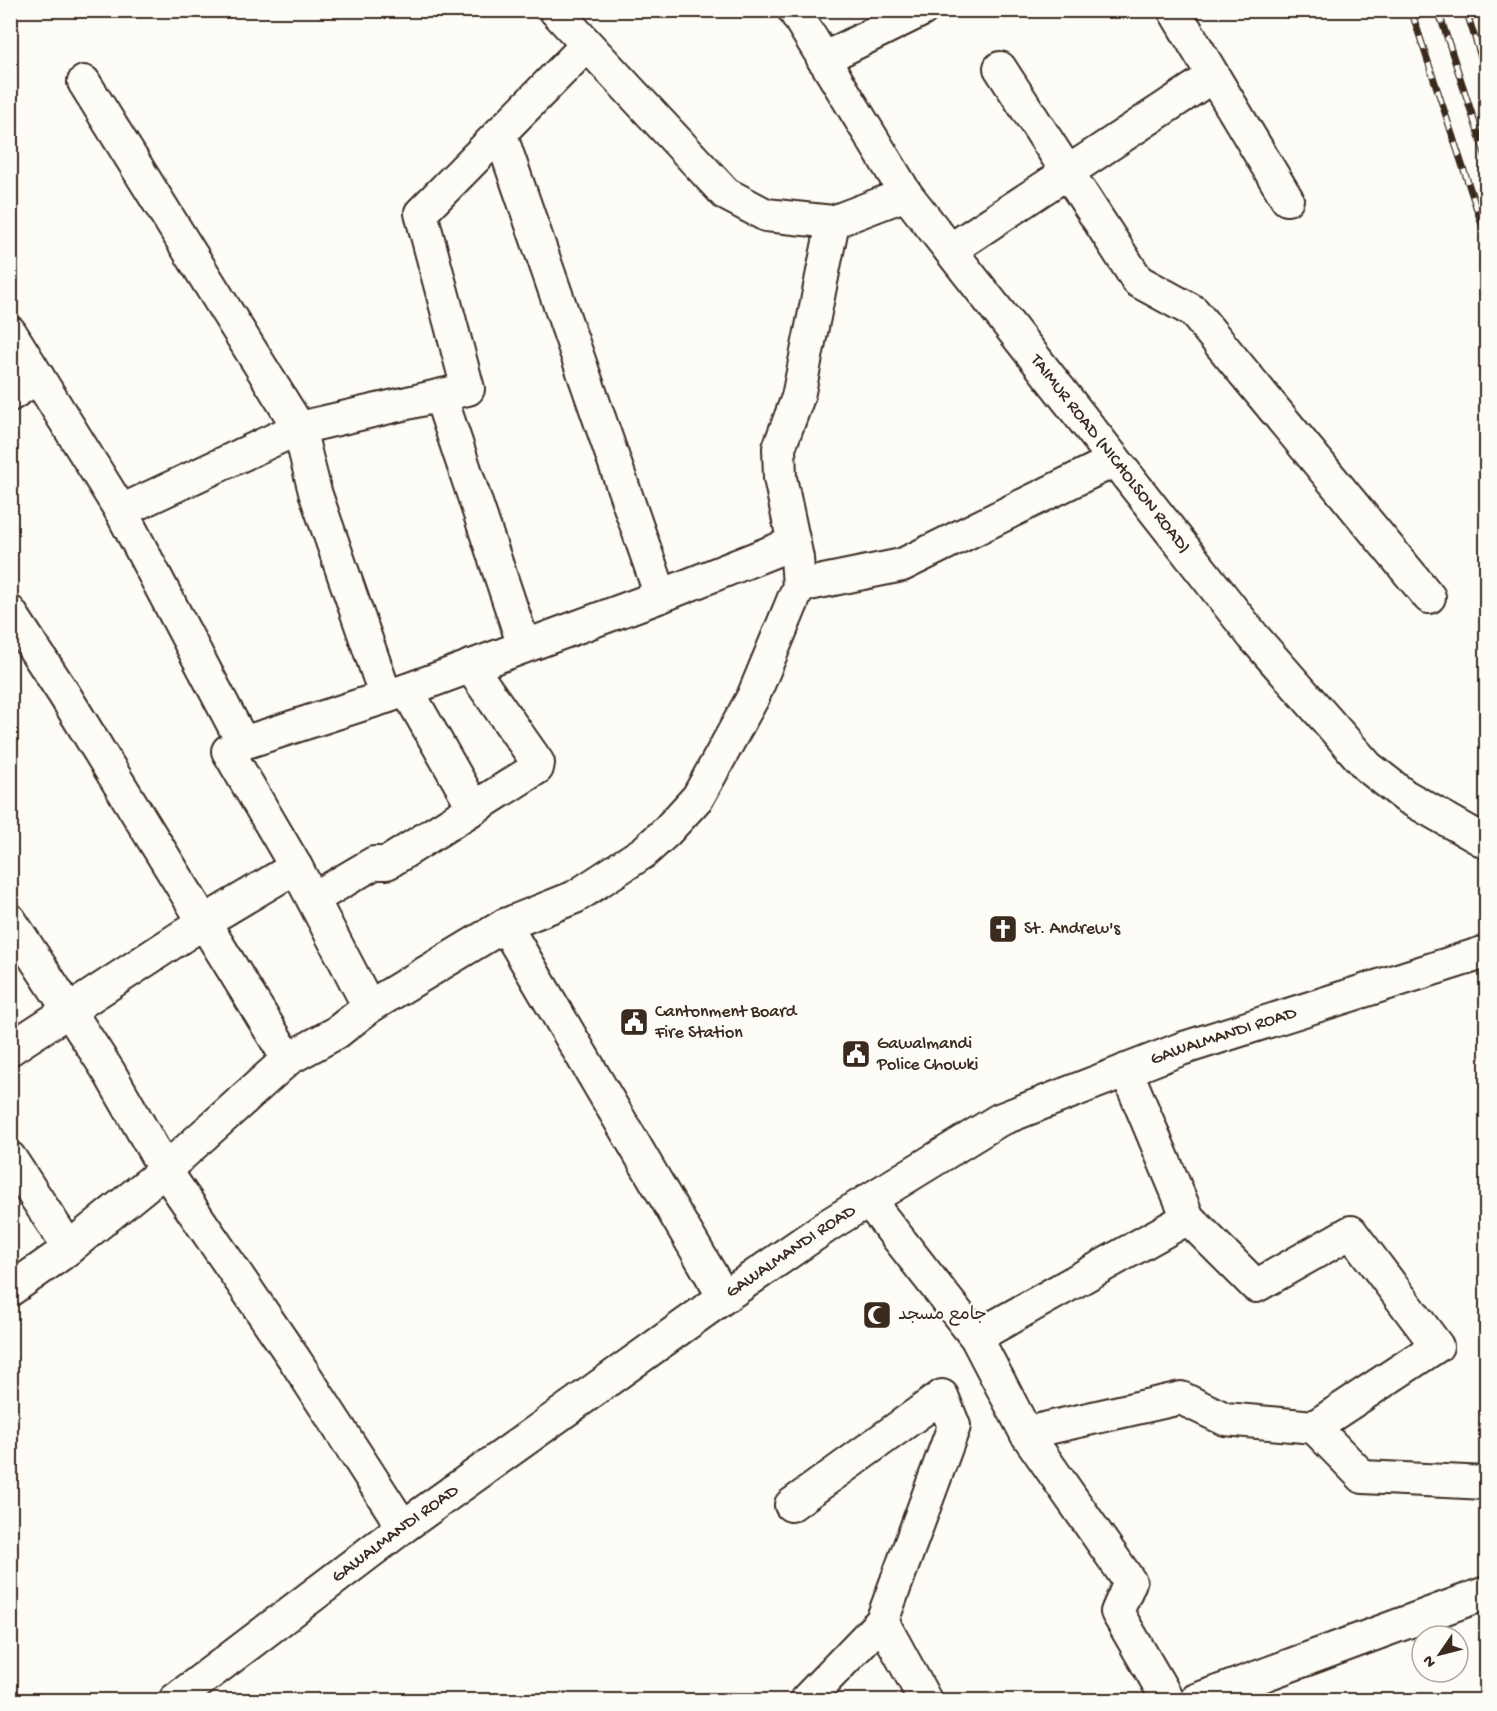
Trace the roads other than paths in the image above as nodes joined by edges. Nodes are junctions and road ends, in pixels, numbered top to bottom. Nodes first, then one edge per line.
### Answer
1 (555, 10) edge
2 (794, 10) edge
3 (921, 10) edge
4 (1174, 10) edge
5 (587, 45) junction
6 (823, 59) junction
7 (1000, 68) dead end
8 (1214, 76) junction
9 (84, 82) dead end
10 (500, 133) junction
11 (1067, 172) junction
12 (906, 194) junction
13 (1287, 199) dead end
14 (833, 222) junction
15 (950, 250) junction
16 (10, 332) edge
17 (38, 377) junction
18 (10, 396) edge
19 (445, 410) dead end
20 (299, 428) junction
21 (1115, 460) junction
22 (121, 511) junction
23 (794, 543) junction
24 (799, 586) junction
25 (661, 596) junction
26 (1430, 597) dead end
27 (10, 612) edge
28 (524, 646) junction
29 (470, 666) junction
30 (396, 693) junction
31 (243, 742) junction
32 (474, 808) junction
33 (1486, 842) edge
34 (296, 867) junction
35 (313, 899) junction
36 (10, 920) edge
37 (204, 922) junction
38 (505, 925) junction
39 (1486, 952) edge
40 (369, 1007) junction
41 (69, 1010) junction
42 (10, 1049) edge
43 (288, 1059) junction
44 (1126, 1071) junction
45 (10, 1158) edge
46 (165, 1170) junction
47 (869, 1201) junction
48 (1188, 1218) junction
49 (69, 1248) junction
50 (10, 1290) edge
51 (724, 1297) junction
52 (976, 1337) junction
53 (1314, 1427) junction
54 (1026, 1433) junction
55 (1486, 1483) edge
56 (791, 1505) dead end
57 (403, 1527) junction
58 (1486, 1593) edge
59 (882, 1621) junction
60 (175, 1701) edge
61 (806, 1701) edge
62 (925, 1701) edge
63 (1168, 1701) edge
64 (1196, 1701) edge

1 - 5 street
2 - 6 street, TAIMUR ROAD (NICHOLSON ROAD)
3 - 6 street
4 - 8 street
5 - 10 street
5 - 14 street
6 - 12 street, TAIMUR ROAD (NICHOLSON ROAD)
7 - 11 street
8 - 11 street
8 - 13 street
9 - 20 street
10 - 20 street
10 - 25 street
11 - 15 street
11 - 26 street
12 - 14 street
12 - 15 street, TAIMUR ROAD (NICHOLSON ROAD)
14 - 23 street
15 - 21 street, TAIMUR ROAD (NICHOLSON ROAD)
16 - 17 street
17 - 18 street
17 - 22 street
19 - 28 street
20 - 22 street
20 - 30 street
21 - 24 street
21 - 33 street, TAIMUR ROAD (NICHOLSON ROAD)
22 - 31 street
23 - 24 street
23 - 25 street
24 - 38 street
25 - 28 street
27 - 37 street
28 - 29 street
29 - 30 street
29 - 32 street
30 - 31 street
30 - 32 street
31 - 34 street
32 - 35 street
34 - 35 street
34 - 37 street
35 - 40 street
36 - 41 street
37 - 41 street
37 - 43 street
38 - 40 street
38 - 51 street
39 - 44 street, GAWALMANDI ROAD
40 - 43 street
41 - 42 street
41 - 46 street
43 - 46 street
44 - 47 street, GAWALMANDI ROAD
44 - 48 street
45 - 49 street
46 - 49 street
46 - 57 street
47 - 51 street, GAWALMANDI ROAD
47 - 52 street
48 - 52 street
48 - 53 street
49 - 50 street
51 - 57 street, GAWALMANDI ROAD
52 - 54 street
53 - 54 street
53 - 55 street
54 - 63 street
56 - 59 street
57 - 60 street, GAWALMANDI ROAD
58 - 64 street
59 - 61 street
59 - 62 street

